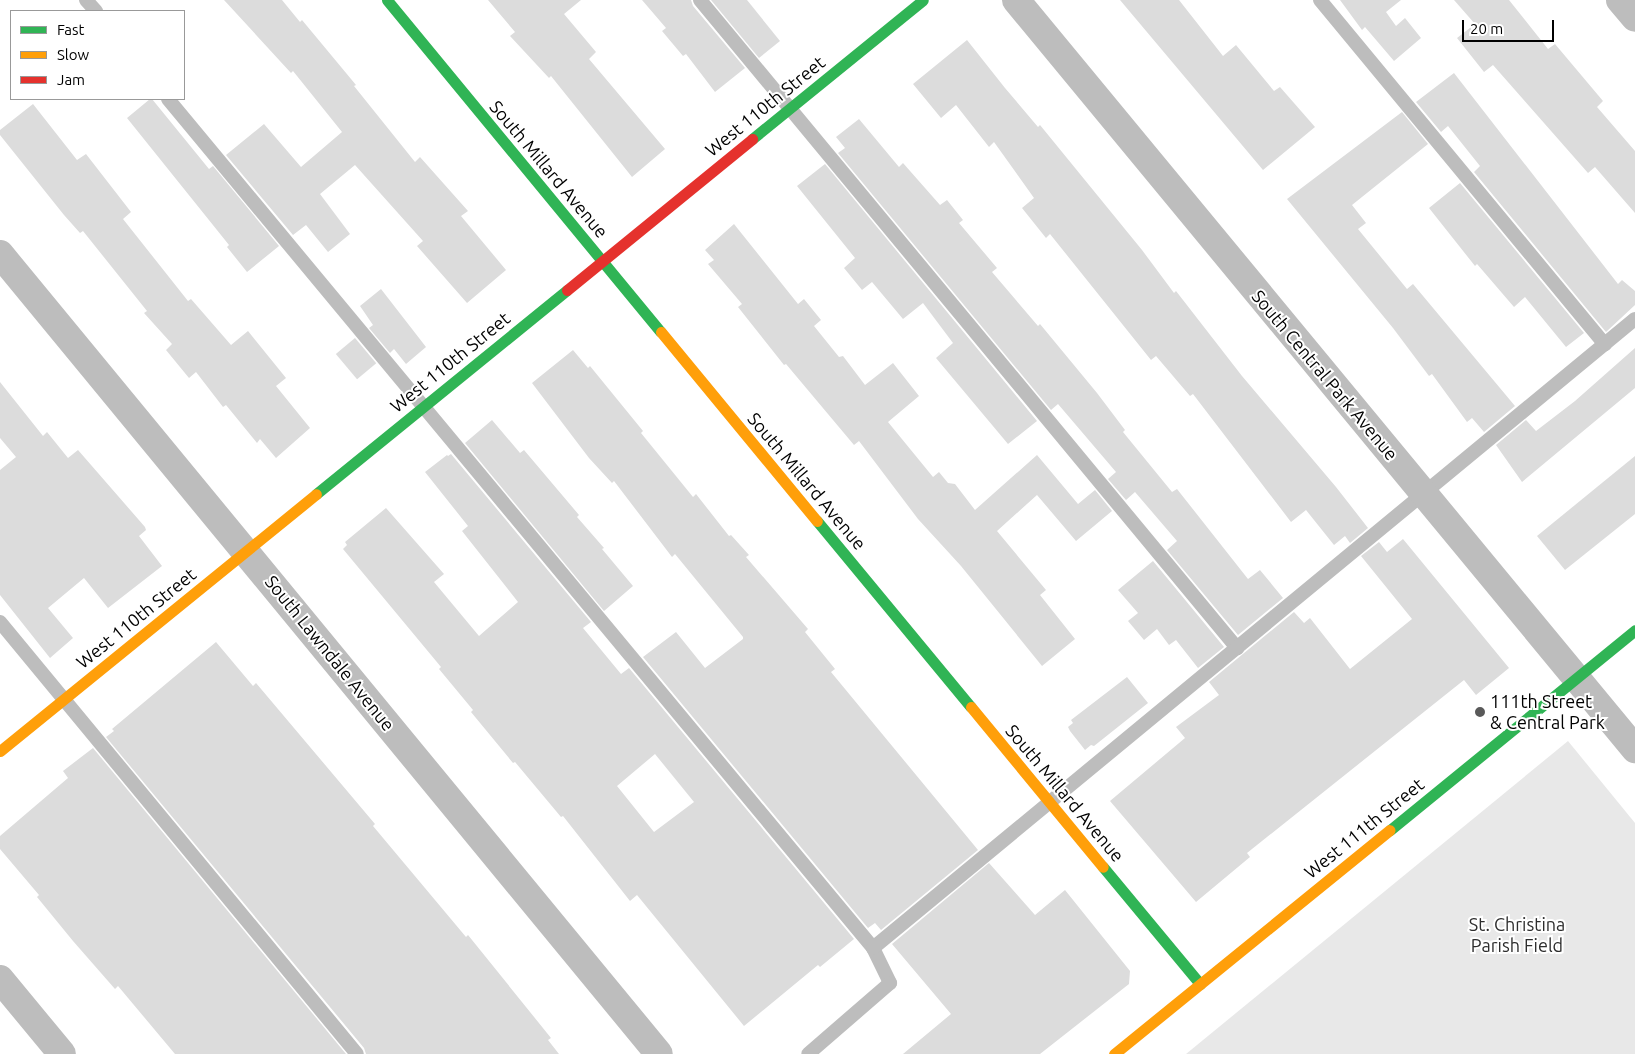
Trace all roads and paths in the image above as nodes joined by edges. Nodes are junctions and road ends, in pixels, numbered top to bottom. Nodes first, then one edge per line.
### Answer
1 (86, 0) edge
2 (388, 0) edge
3 (700, 0) edge
4 (923, 0) edge
5 (1016, 0) edge
6 (1320, 0) edge
7 (1620, 0) edge
8 (95, 10) edge
9 (1635, 18) edge
10 (169, 100) edge
11 (789, 109) junction
12 (0, 254) edge
13 (603, 260) junction
14 (1635, 320) edge
15 (1605, 344) junction
16 (423, 407) junction
17 (1423, 494) junction
18 (246, 550) junction
19 (0, 622) edge
20 (1635, 630) edge
21 (1237, 648) junction
22 (1576, 678) junction
23 (64, 699) junction
24 (1635, 749) edge
25 (0, 751) edge
26 (1050, 802) junction
27 (873, 948) junction
28 (0, 979) edge
29 (1200, 984) junction
30 (62, 1054) edge
31 (357, 1054) edge
32 (658, 1054) edge
33 (808, 1054) edge
34 (1114, 1054) edge

1 - 8 lane
2 - 13 street, South Millard Avenue
3 - 11 lane
4 - 11 street, West 110th Street
5 - 17 street, South Central Park Avenue
6 - 15 lane
7 - 9 street
10 - 16 lane
11 - 13 street, West 110th Street
11 - 21 lane
12 - 18 street, South Lawndale Avenue
13 - 16 street, West 110th Street
13 - 26 street, South Millard Avenue
14 - 15 lane
15 - 17 lane
16 - 18 street, West 110th Street
16 - 27 lane
17 - 21 lane
17 - 22 street, South Central Park Avenue
18 - 23 street, West 110th Street
18 - 32 street, South Lawndale Avenue
19 - 23 lane
20 - 22 street, West 111th Street
21 - 26 lane
22 - 24 street, South Central Park Avenue
22 - 29 street, West 111th Street
23 - 25 street, West 110th Street
23 - 31 lane
26 - 27 lane
26 - 29 street, South Millard Avenue
27 - 33 lane
28 - 30 street
29 - 34 street, West 111th Street

